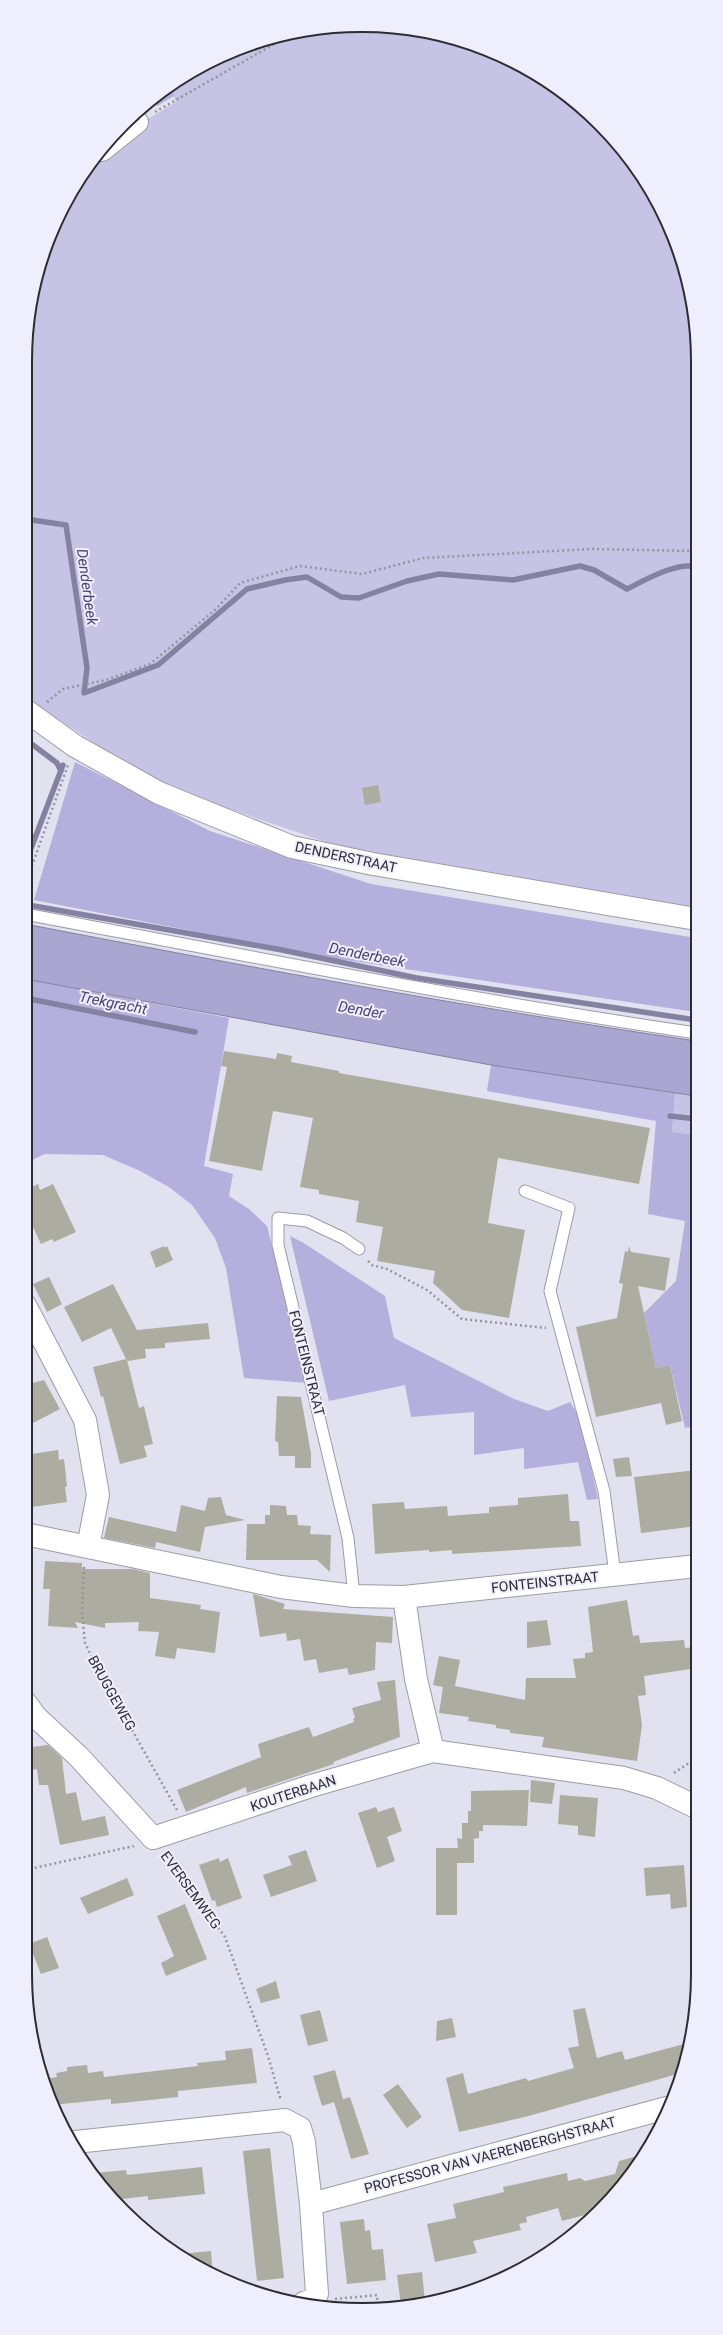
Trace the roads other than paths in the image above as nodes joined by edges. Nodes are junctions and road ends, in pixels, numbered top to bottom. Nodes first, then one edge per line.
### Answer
1 (137, 122) road end
2 (132, 126) edge
3 (32, 716) edge
4 (32, 915) edge
5 (691, 918) edge
6 (691, 1031) edge
7 (525, 1191) dead end
8 (359, 1249) road end
9 (32, 1318) edge
10 (32, 1535) edge
11 (86, 1547) junction
12 (691, 1567) edge
13 (615, 1574) junction
14 (354, 1596) junction
15 (404, 1597) junction
16 (32, 1712) edge
17 (433, 1752) junction
18 (691, 1805) edge
19 (153, 1838) joint
20 (662, 2109) edge
21 (78, 2142) edge
22 (311, 2204) junction
23 (310, 2298) edge

1 - 2 street
3 - 5 street, DENDERSTRAAT
4 - 6 lane
7 - 13 lane, FONTEINSTRAAT
8 - 14 lane, FONTEINSTRAAT
9 - 11 street
10 - 11 street, FONTEINSTRAAT
11 - 14 street, FONTEINSTRAAT
12 - 13 street, FONTEINSTRAAT
13 - 15 street, FONTEINSTRAAT
14 - 15 street, FONTEINSTRAAT
15 - 17 street
16 - 19 street, EVERSEMWEG
17 - 18 street, KOUTERBAAN
17 - 19 street, KOUTERBAAN
20 - 22 street, PROFESSOR VAN VAERENBERGHSTRAAT
21 - 22 street
22 - 23 street

